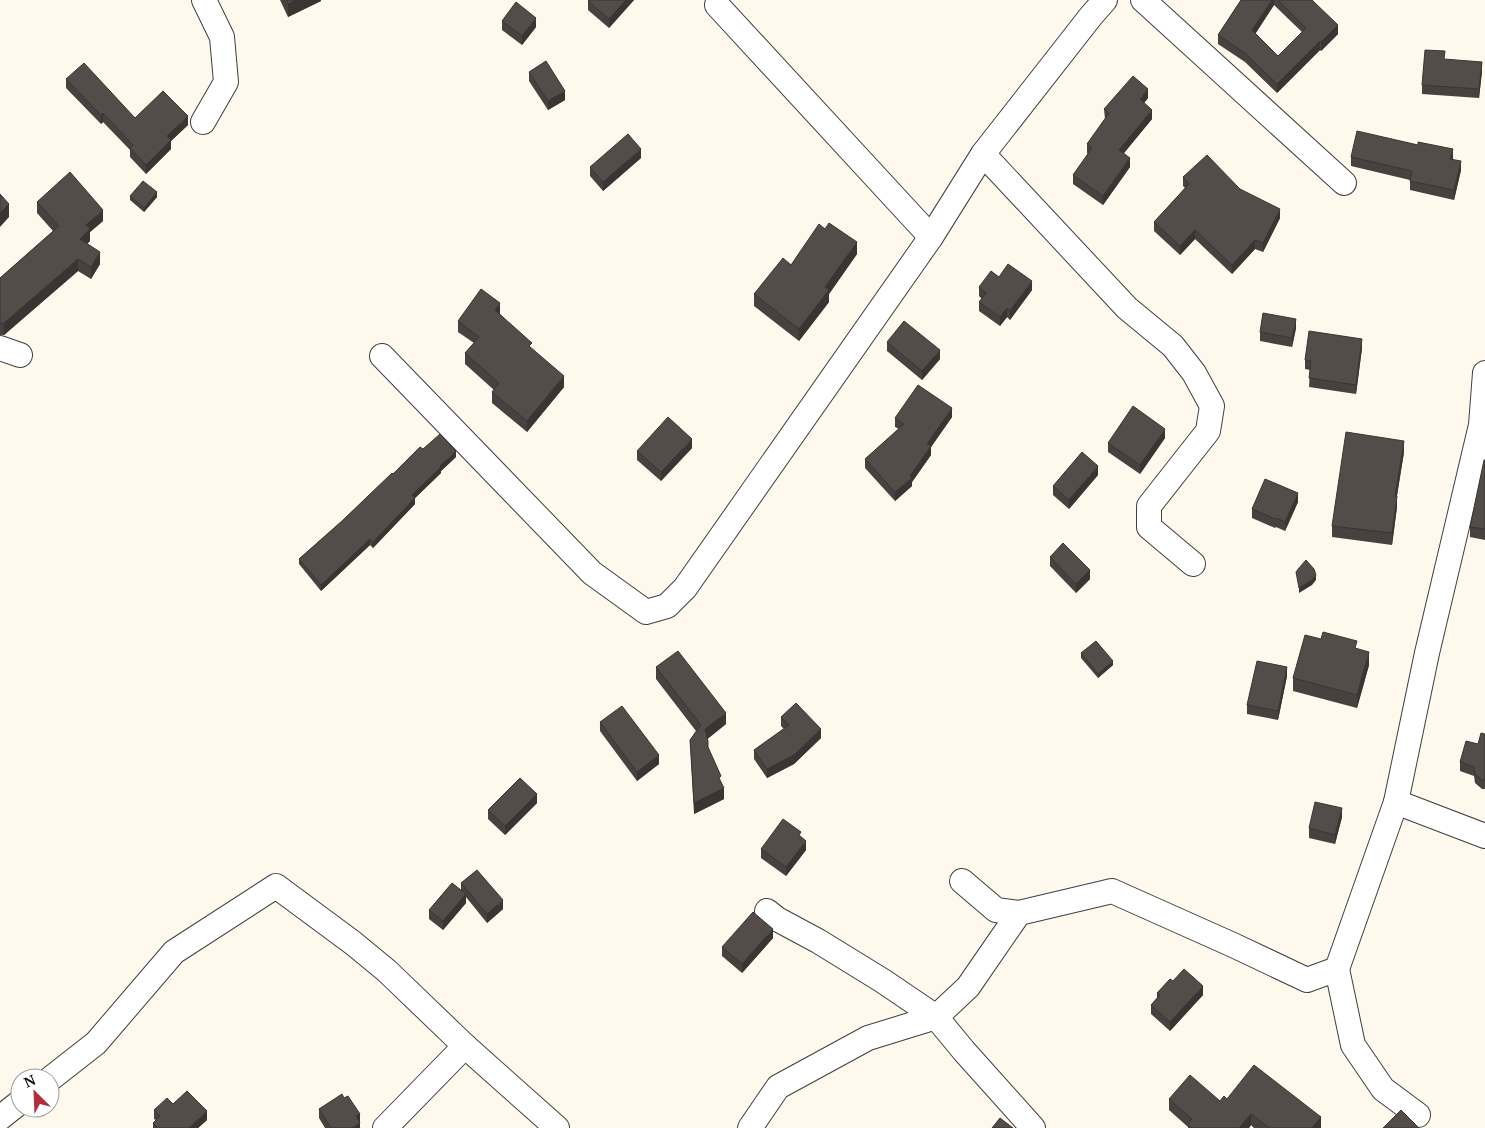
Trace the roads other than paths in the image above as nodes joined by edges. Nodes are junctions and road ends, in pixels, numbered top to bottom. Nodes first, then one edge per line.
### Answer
1 (204, 0) edge
2 (1105, 0) edge
3 (1143, 0) edge
4 (717, 5) dead end
5 (203, 122) dead end
6 (983, 154) junction
7 (1344, 183) dead end
8 (931, 237) junction
9 (382, 356) dead end
10 (1485, 373) edge
11 (1484, 399) edge
12 (1193, 564) dead end
13 (1396, 802) junction
14 (1485, 836) edge
15 (962, 881) dead end
16 (767, 911) dead end
17 (1019, 913) junction
18 (1337, 969) junction
19 (936, 1017) junction
20 (465, 1046) junction
21 (60, 1071) edge
22 (10, 1110) edge
23 (1418, 1115) dead end
24 (0, 1118) edge
25 (385, 1128) edge
26 (557, 1128) edge
27 (750, 1128) edge
28 (1033, 1128) edge

1 - 5 street
2 - 6 street
3 - 7 street
4 - 8 street
6 - 8 street
6 - 12 street
8 - 9 street
10 - 11 street
11 - 13 street
13 - 14 street
13 - 18 street
15 - 17 street
16 - 19 street
17 - 18 street
17 - 19 street
18 - 23 street
19 - 27 street
19 - 28 street
20 - 21 street
20 - 25 street
20 - 26 street
22 - 24 street

